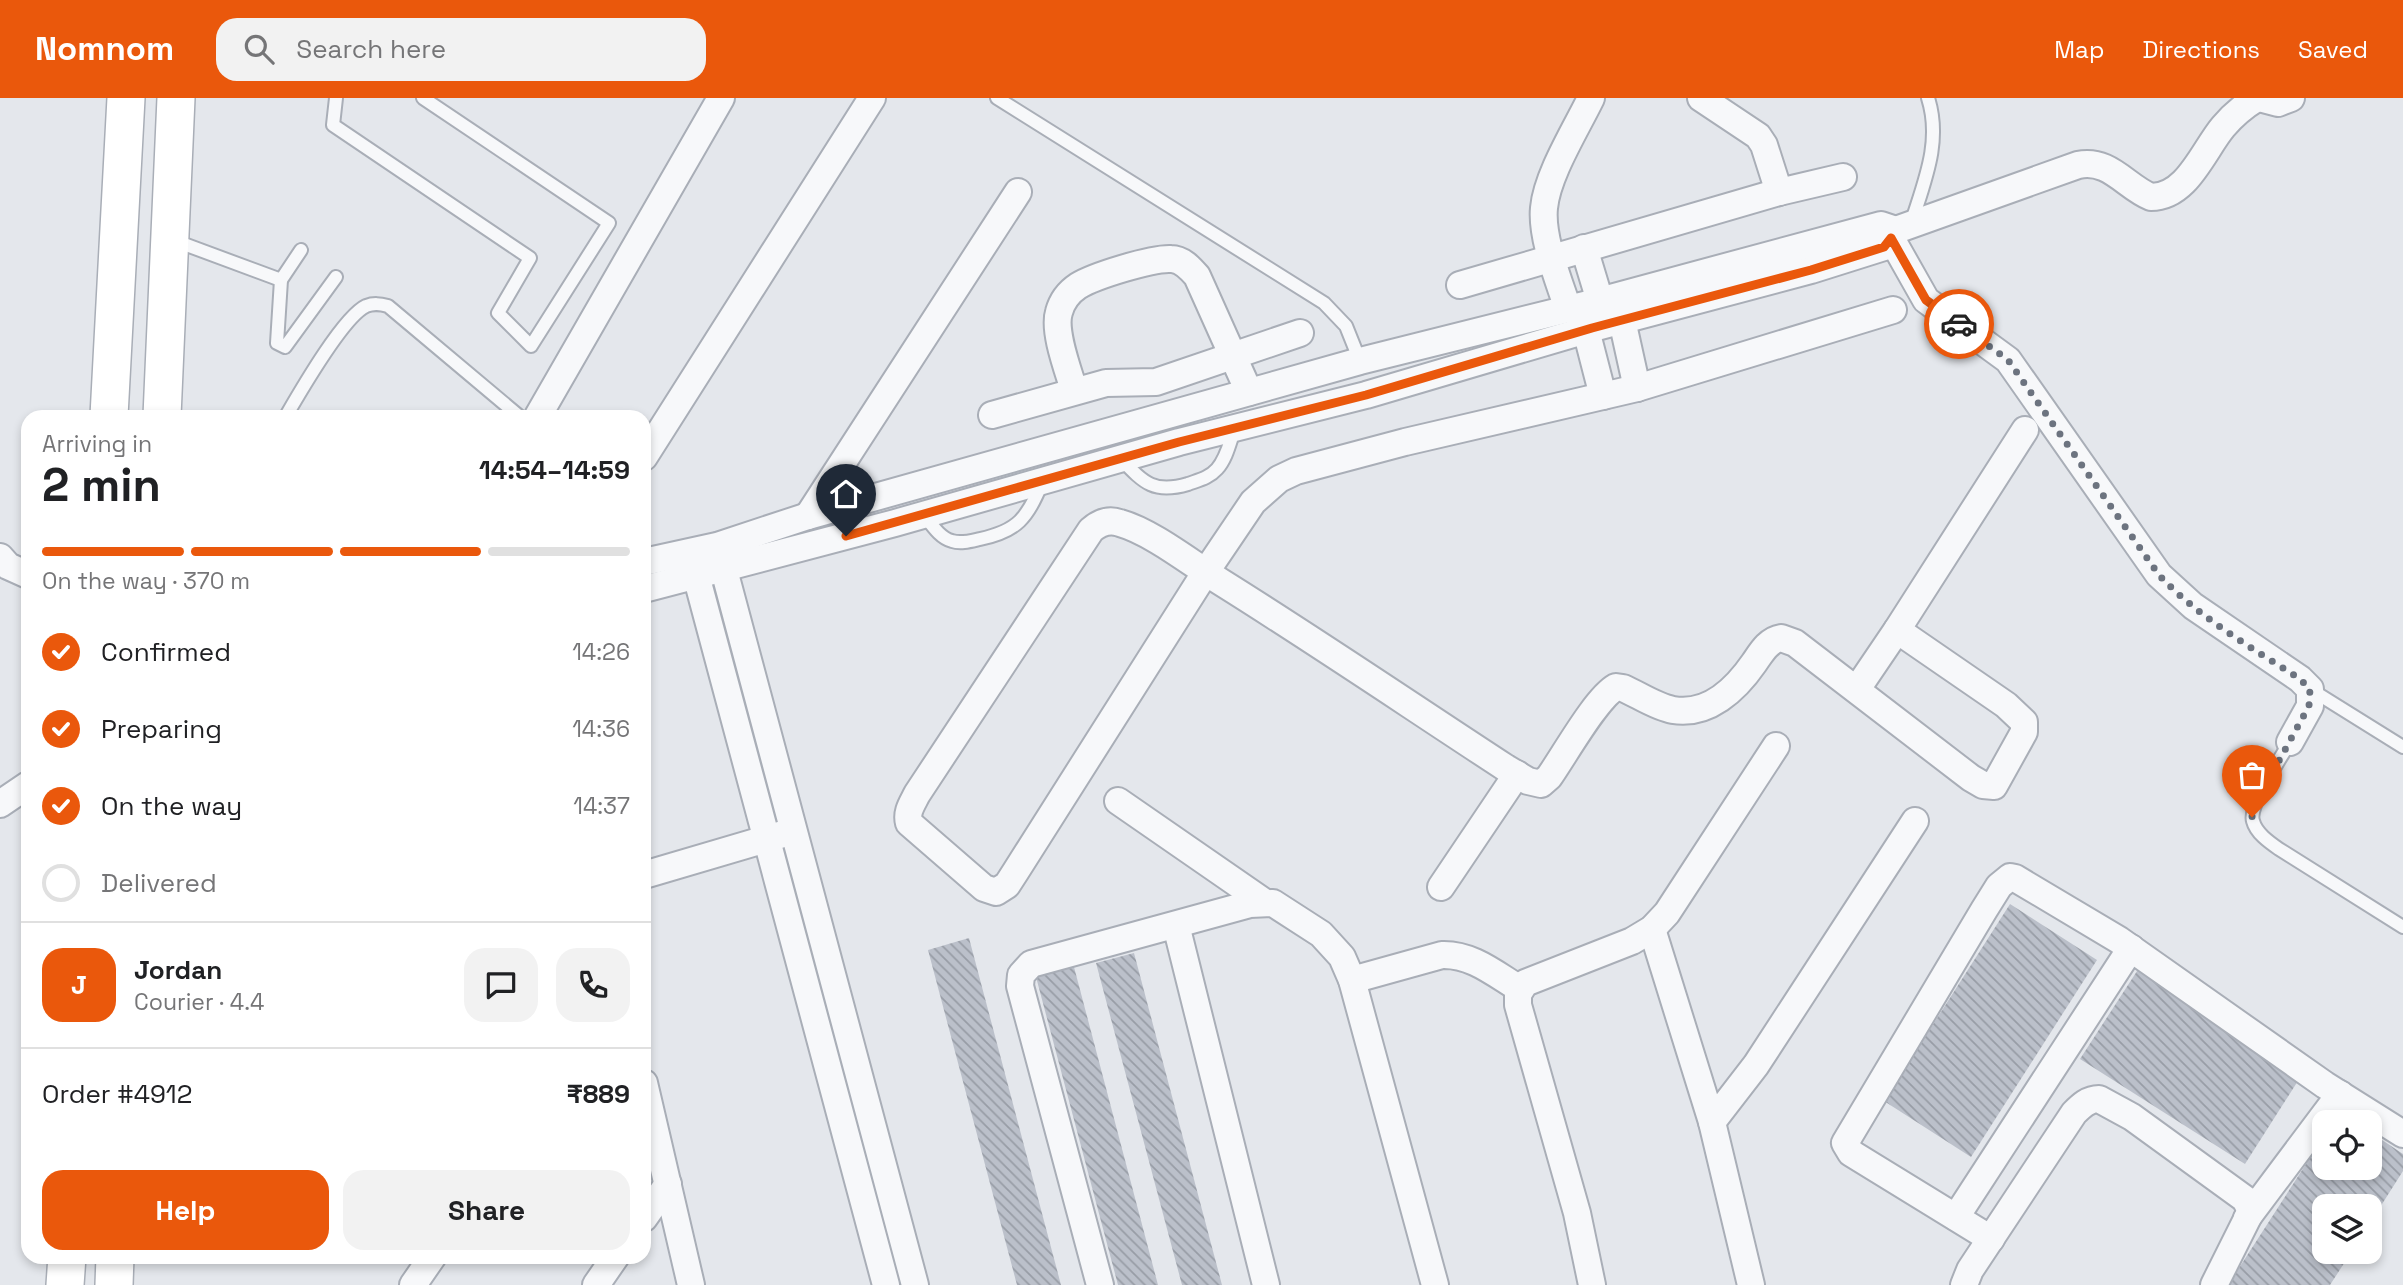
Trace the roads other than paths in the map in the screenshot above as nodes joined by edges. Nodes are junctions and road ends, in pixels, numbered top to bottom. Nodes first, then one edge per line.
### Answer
1 (126, 98) edge
2 (176, 98) edge
3 (336, 98) edge
4 (423, 98) edge
5 (721, 98) edge
6 (872, 98) edge
7 (997, 98) edge
8 (1591, 98) edge
9 (1701, 98) edge
10 (1928, 98) edge
11 (2258, 98) edge
12 (2291, 98) edge
13 (1843, 177) dead end
14 (1018, 192) dead end
15 (1779, 192) junction
16 (1899, 231) junction
17 (170, 239) junction
18 (1584, 248) junction
19 (301, 250) dead end
20 (1551, 257) junction
21 (336, 277) dead end
22 (281, 280) junction
23 (1460, 285) dead end
24 (1600, 301) junction
25 (1567, 309) junction
26 (1893, 310) dead end
27 (1622, 320) junction
28 (1586, 330) junction
29 (1300, 333) dead end
30 (1233, 355) junction
31 (1360, 361) junction
32 (1637, 388) junction
33 (1073, 390) junction
34 (1249, 392) junction
35 (1366, 395) junction
36 (1603, 396) junction
37 (109, 410) edge
38 (163, 410) edge
39 (290, 410) edge
40 (512, 410) edge
41 (541, 410) edge
42 (992, 415) dead end
43 (1235, 428) junction
44 (2025, 430) dead end
45 (651, 446) edge
46 (1121, 458) junction
47 (1042, 481) junction
48 (923, 515) junction
49 (808, 516) junction
50 (0, 557) edge
51 (720, 557) junction
52 (651, 562) edge
53 (694, 565) junction
54 (21, 572) edge
55 (1205, 573) junction
56 (651, 586) edge
57 (1898, 630) junction
58 (1857, 689) junction
59 (2310, 689) junction
60 (2290, 742) joint
61 (1776, 746) dead end
62 (2403, 747) edge
63 (1517, 774) junction
64 (21, 790) edge
65 (1118, 801) dead end
66 (0, 804) edge
67 (1915, 821) dead end
68 (793, 831) junction
69 (767, 839) junction
70 (651, 873) edge
71 (1441, 887) dead end
72 (1264, 902) junction
73 (1176, 925) junction
74 (2403, 927) edge
75 (1652, 929) junction
76 (2131, 948) junction
77 (1352, 980) junction
78 (1520, 989) junction
79 (2340, 1094) junction
80 (651, 1112) edge
81 (1712, 1122) junction
82 (2403, 1134) edge
83 (668, 1184) junction
84 (651, 1208) edge
85 (1956, 1217) junction
86 (2248, 1218) junction
87 (1991, 1239) junction
88 (66, 1264) edge
89 (115, 1264) edge
90 (427, 1264) edge
91 (610, 1264) edge
92 (65, 1285) edge
93 (114, 1285) edge
94 (413, 1285) edge
95 (596, 1285) edge
96 (691, 1285) edge
97 (886, 1285) edge
98 (915, 1285) edge
99 (1100, 1285) edge
100 (1266, 1285) edge
101 (1435, 1285) edge
102 (1592, 1285) edge
103 (1751, 1285) edge
104 (1964, 1285) edge
105 (2214, 1285) edge

1 - 37 street
2 - 17 street
3 - 4 lane
5 - 41 street
6 - 45 street
7 - 31 lane
8 - 20 street
9 - 15 street
10 - 16 lane
11 - 12 street
11 - 16 street
13 - 15 street
14 - 49 street
15 - 18 street
16 - 24 street
16 - 27 street
16 - 59 street
17 - 22 lane
17 - 38 street
18 - 20 street
18 - 24 street
19 - 22 lane
20 - 23 street
20 - 25 street
21 - 22 lane
24 - 25 street
25 - 31 street
26 - 32 street
27 - 28 street
27 - 32 street
28 - 35 street
28 - 36 street
29 - 30 street
30 - 33 street
30 - 33 street
30 - 34 street
31 - 34 street
31 - 35 street
32 - 36 street
33 - 42 street
34 - 49 street
35 - 43 street
36 - 55 street
39 - 40 lane
43 - 46 street
43 - 46 lane
44 - 57 street
46 - 47 street
47 - 48 street
47 - 48 lane
48 - 51 street
49 - 51 street
50 - 54 street
51 - 53 street
51 - 68 street
52 - 53 street
53 - 56 street
53 - 69 street
55 - 55 street
55 - 63 street
57 - 58 street
57 - 58 street
58 - 63 street
59 - 60 street
59 - 62 lane
60 - 74 lane
61 - 75 street
63 - 71 street
64 - 66 street
65 - 72 street
67 - 81 street
68 - 69 street
68 - 98 street
69 - 70 street
69 - 97 street
72 - 73 street
72 - 77 street
73 - 99 street
73 - 100 street
75 - 78 street
75 - 81 street
76 - 79 street
76 - 85 street
76 - 85 street
77 - 78 street
77 - 101 street
78 - 102 street
79 - 82 street
79 - 86 street
80 - 83 street
81 - 103 street
83 - 84 street
83 - 96 street
85 - 87 street
86 - 87 street
86 - 105 street
87 - 104 street
88 - 92 street
89 - 93 street
90 - 94 street
91 - 95 street

